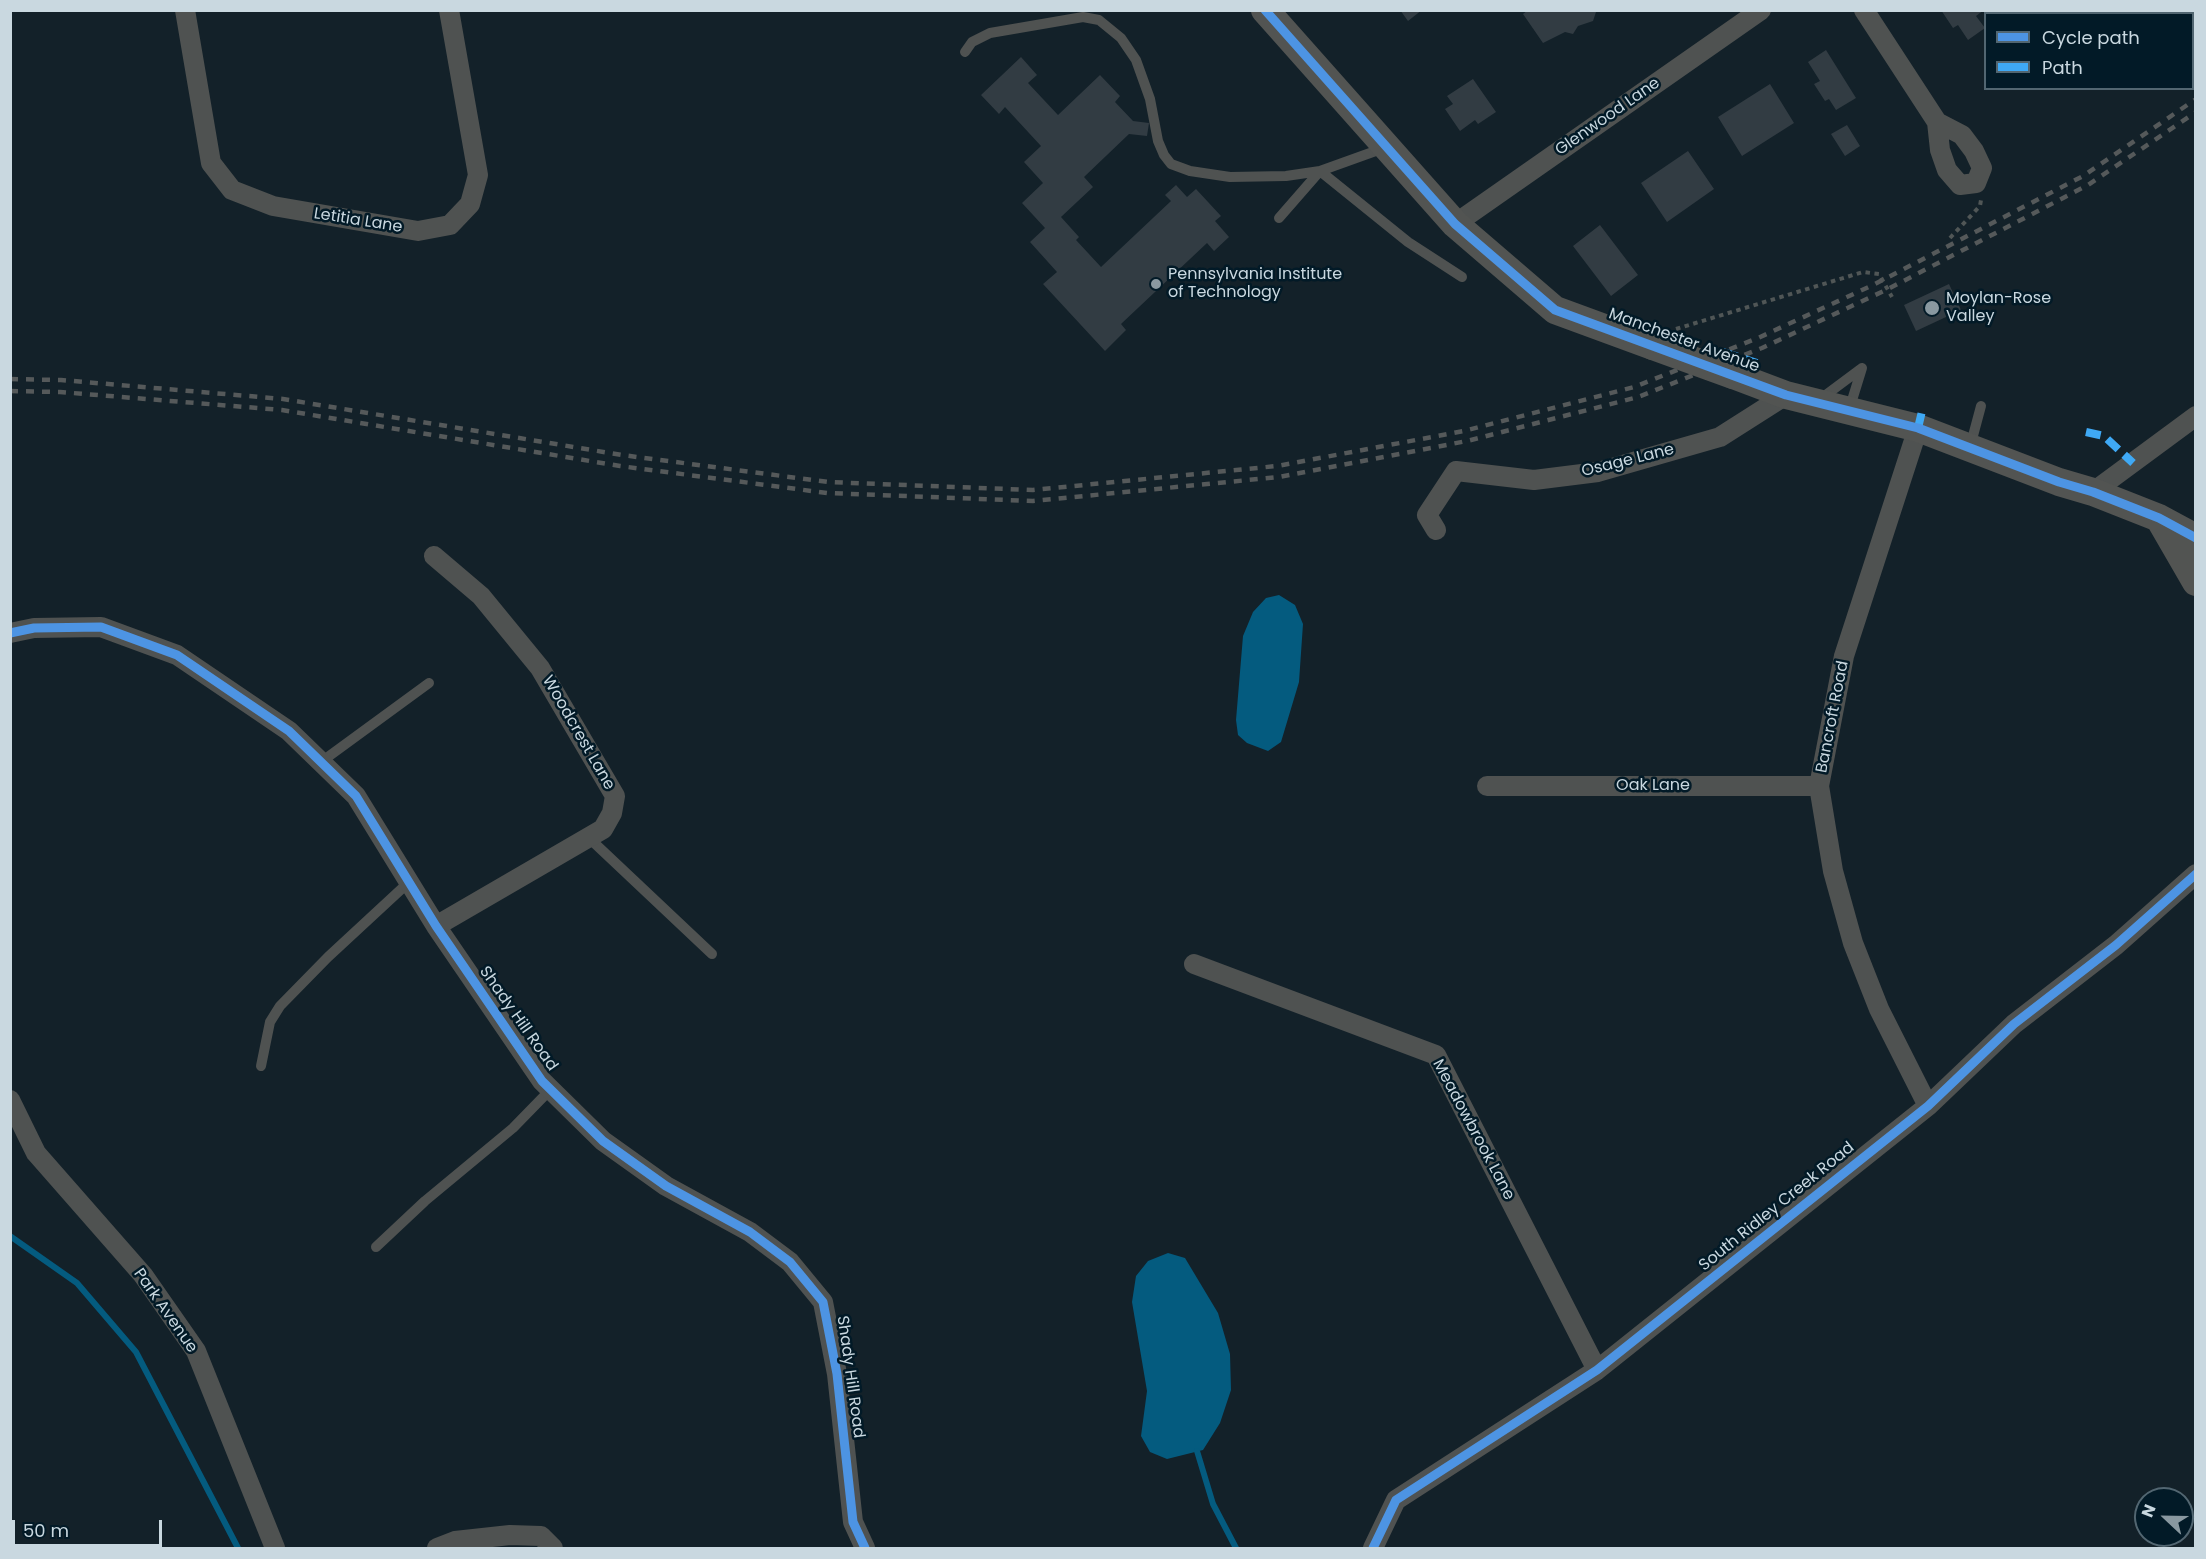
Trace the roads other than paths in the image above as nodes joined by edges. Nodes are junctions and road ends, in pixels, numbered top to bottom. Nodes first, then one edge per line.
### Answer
1 (186, 10) edge
2 (449, 10) edge
3 (1265, 10) edge
4 (1761, 10) edge
5 (1864, 10) edge
6 (1098, 15) edge
7 (965, 52) dead end
8 (1937, 122) junction
9 (1387, 147) junction
10 (1320, 171) junction
11 (1279, 218) dead end
12 (1455, 224) junction
13 (1462, 277) dead end
14 (1786, 394) junction
15 (1815, 402) junction
16 (1981, 406) dead end
17 (1848, 411) junction
18 (2196, 416) edge
19 (1918, 428) junction
20 (1970, 447) junction
21 (2093, 492) junction
22 (2159, 518) junction
23 (1436, 530) dead end
24 (2196, 538) edge
25 (434, 556) dead end
26 (2196, 582) edge
27 (10, 633) edge
28 (429, 683) dead end
29 (321, 762) junction
30 (1487, 786) dead end
31 (1819, 786) junction
32 (589, 837) junction
33 (2196, 874) edge
34 (409, 882) junction
35 (436, 926) junction
36 (712, 954) dead end
37 (1194, 964) dead end
38 (261, 1066) dead end
39 (551, 1089) junction
40 (10, 1100) edge
41 (1928, 1106) junction
42 (376, 1247) dead end
43 (1597, 1370) junction
44 (275, 1548) edge
45 (437, 1548) edge
46 (553, 1548) edge
47 (864, 1548) edge
48 (1369, 1548) edge
49 (1373, 1548) edge

1 - 2 street, Letitia Lane
3 - 9 street, Manchester Avenue
4 - 12 street, Glenwood Lane
5 - 8 street
6 - 7 lane
6 - 10 lane
8 - 8 street
9 - 10 lane
9 - 12 street, Manchester Avenue
10 - 11 lane
10 - 13 lane
12 - 14 street, Manchester Avenue, bridge
14 - 15 street, Manchester Avenue
14 - 23 street, Osage Lane
15 - 17 street, Manchester Avenue
15 - 17 lane
16 - 20 lane
17 - 19 street, Manchester Avenue
18 - 21 street
19 - 20 street, Manchester Avenue
19 - 31 street, Bancroft Road
20 - 21 street, Manchester Avenue
21 - 22 street, Manchester Avenue
22 - 24 street, Manchester Avenue
22 - 26 street
25 - 32 street, Woodcrest Lane
27 - 29 street, Shady Hill Road
28 - 29 lane
29 - 34 street, Shady Hill Road
30 - 31 street, Oak Lane
31 - 41 street, Bancroft Road
32 - 35 street, Woodcrest Lane
32 - 36 lane
33 - 41 street, South Ridley Creek Road
34 - 35 street, Shady Hill Road
34 - 38 lane
35 - 39 street, Shady Hill Road
37 - 43 street, Meadowbrook Lane
39 - 42 lane
39 - 47 street, Shady Hill Road
40 - 44 street, Park Avenue
41 - 43 street, South Ridley Creek Road
43 - 49 street, South Ridley Creek Road
45 - 46 street
48 - 49 street

